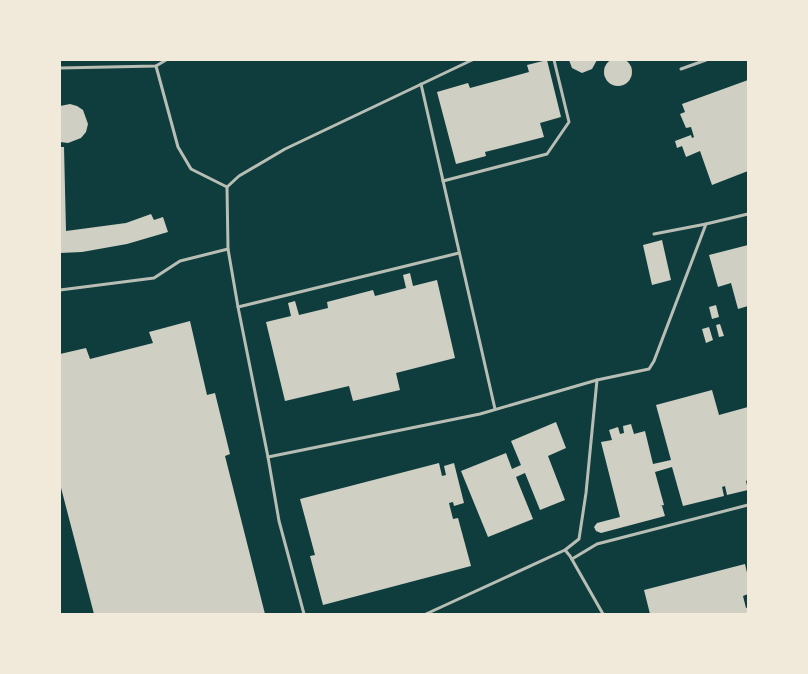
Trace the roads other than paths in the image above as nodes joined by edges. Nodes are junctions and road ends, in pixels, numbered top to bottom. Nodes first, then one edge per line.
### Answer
1 (166, 60) edge
2 (472, 60) edge
3 (554, 60) edge
4 (706, 60) edge
5 (156, 66) junction
6 (60, 68) edge
7 (681, 69) dead end
8 (421, 84) junction
9 (443, 181) junction
10 (227, 187) junction
11 (748, 214) edge
12 (706, 224) junction
13 (654, 234) dead end
14 (228, 249) junction
15 (459, 253) junction
16 (60, 290) edge
17 (238, 307) junction
18 (598, 380) junction
19 (495, 409) junction
20 (268, 457) junction
21 (748, 505) edge
22 (566, 550) junction
23 (572, 560) junction
24 (304, 614) edge
25 (426, 614) edge
26 (603, 614) edge

1 - 5 lane
2 - 8 lane
3 - 9 lane
4 - 7 lane
5 - 6 lane
5 - 10 lane
8 - 9 lane
8 - 10 lane
9 - 15 lane
10 - 14 lane
11 - 12 lane
12 - 13 lane
12 - 18 lane
14 - 16 lane
14 - 17 lane
15 - 17 lane
15 - 19 lane
17 - 20 lane
18 - 19 lane
18 - 22 lane
19 - 20 lane
20 - 24 lane
21 - 23 lane
22 - 23 lane
22 - 25 lane
23 - 26 lane

